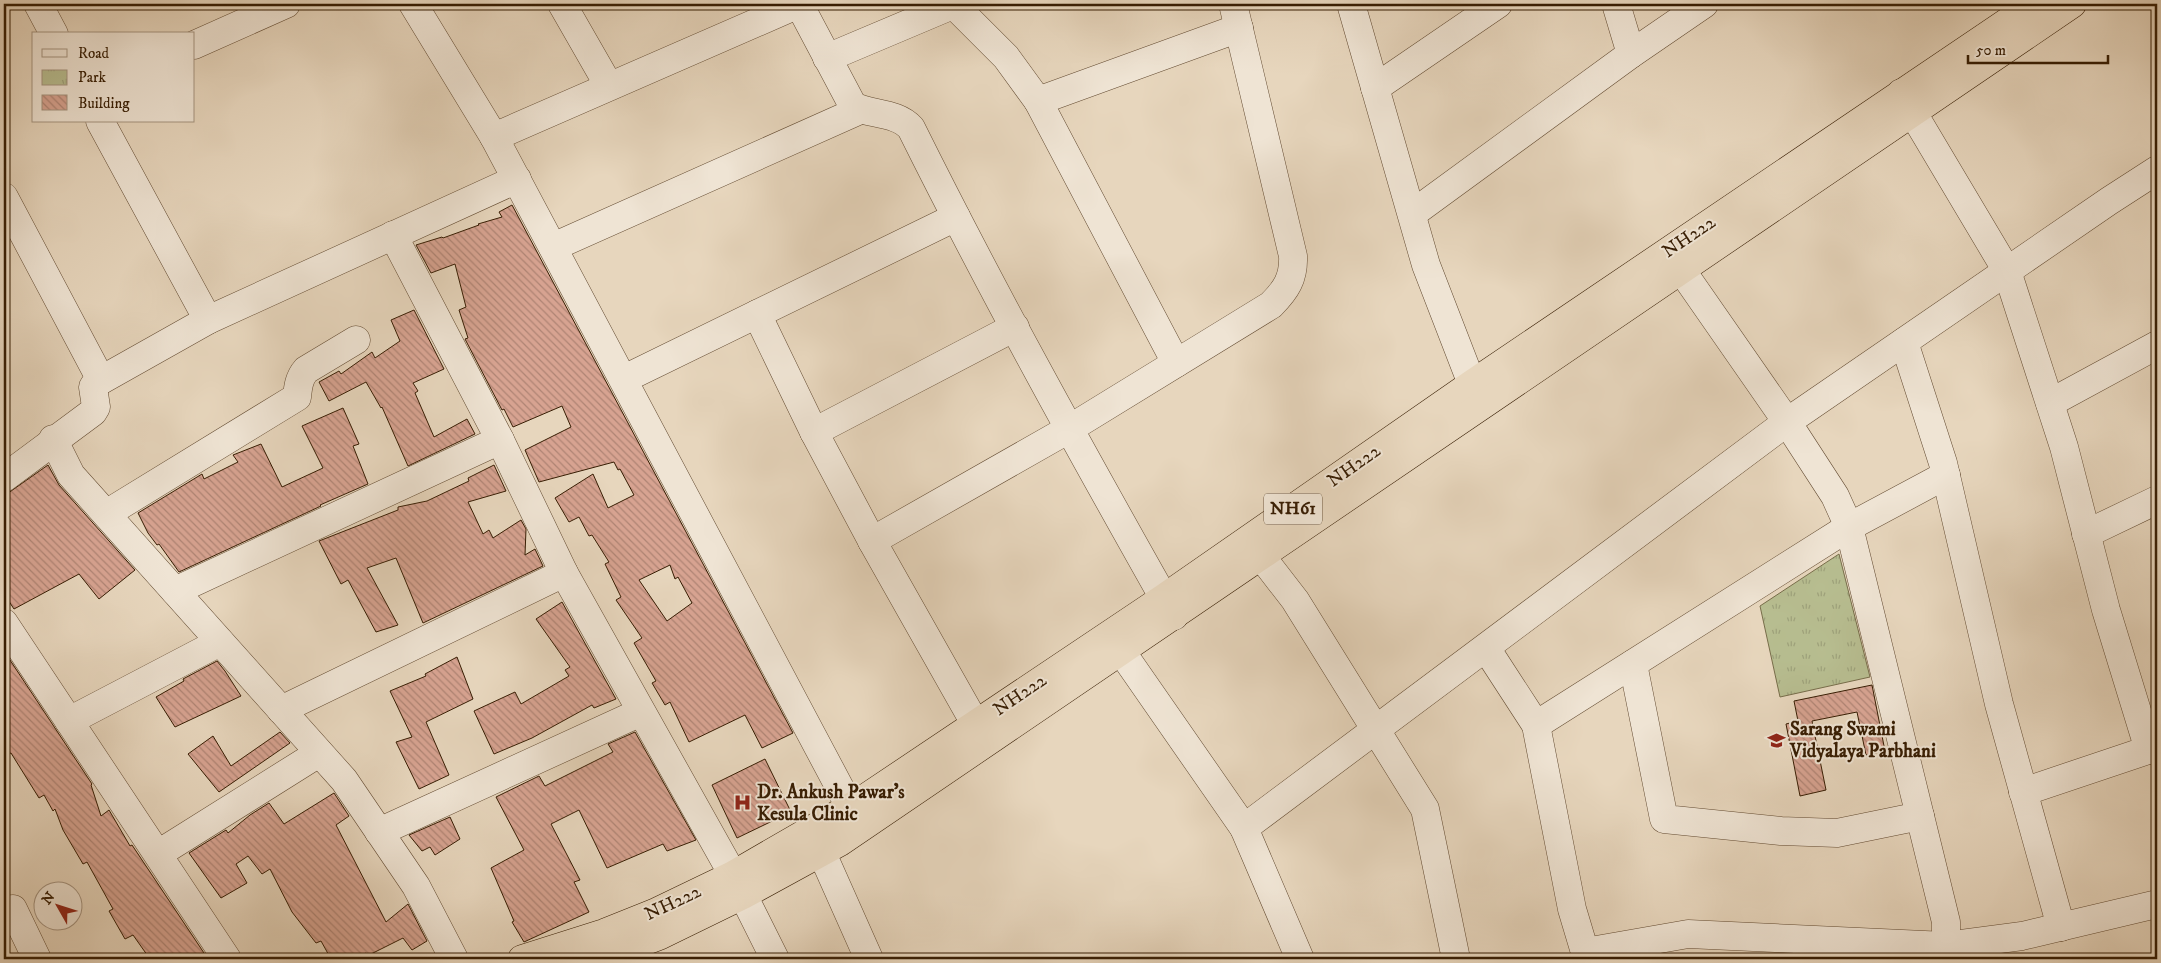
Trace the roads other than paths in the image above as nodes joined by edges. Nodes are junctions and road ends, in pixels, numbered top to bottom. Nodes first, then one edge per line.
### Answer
1 (38, 4) edge
2 (413, 4) edge
3 (562, 4) edge
4 (799, 4) edge
5 (954, 4) edge
6 (1351, 4) edge
7 (1498, 4) edge
8 (1616, 4) edge
9 (1704, 4) edge
10 (2034, 4) edge
11 (2072, 4) edge
12 (270, 7) edge
13 (1236, 16) edge
14 (53, 32) edge
15 (195, 45) edge
16 (1631, 54) junction
17 (827, 58) junction
18 (609, 86) junction
19 (1375, 88) junction
20 (1038, 101) junction
21 (1906, 103) junction
22 (860, 110) junction
23 (101, 122) edge
24 (494, 137) junction
25 (2157, 170) edge
26 (517, 179) junction
27 (4, 197) edge
28 (1412, 214) junction
29 (956, 217) junction
30 (393, 235) junction
31 (553, 248) junction
32 (1682, 271) junction
33 (2007, 271) junction
34 (757, 314) junction
35 (208, 320) junction
36 (1015, 327) junction
37 (356, 340) dead end
38 (1904, 342) junction
39 (2157, 346) edge
40 (1176, 363) junction
41 (624, 379) junction
42 (102, 380) junction
43 (1472, 384) junction
44 (2050, 403) junction
45 (1787, 422) junction
46 (1069, 429) junction
47 (814, 432) junction
48 (53, 439) junction
49 (500, 440) junction
50 (1946, 475) junction
51 (4, 478) edge
52 (2157, 500) edge
53 (106, 514) junction
54 (1849, 526) junction
55 (2086, 534) junction
56 (872, 541) junction
57 (1261, 556) junction
58 (564, 573) junction
59 (175, 591) junction
60 (1169, 607) junction
61 (4, 623) edge
62 (220, 642) junction
63 (1486, 648) junction
64 (1121, 651) junction
65 (1633, 664) junction
66 (281, 710) junction
67 (641, 712) junction
68 (69, 721) junction
69 (976, 725) junction
70 (1536, 725) junction
71 (1376, 731) junction
72 (2153, 749) edge
73 (319, 753) junction
74 (2024, 792) junction
75 (850, 807) junction
76 (1920, 816) junction
77 (1244, 828) junction
78 (379, 832) junction
79 (821, 851) junction
80 (158, 854) junction
81 (738, 885) junction
82 (2157, 904) edge
83 (13, 909) dead end
84 (2060, 927) junction
85 (1943, 952) edge
86 (1586, 956) edge
87 (612, 957) edge
88 (37, 959) edge
89 (227, 959) edge
90 (454, 959) edge
91 (522, 959) edge
92 (775, 959) edge
93 (869, 959) edge
94 (1300, 959) edge
95 (1456, 959) edge

1 - 14 street
2 - 24 street
3 - 18 street
4 - 17 street
4 - 18 street
5 - 17 street
5 - 20 street
6 - 19 street
7 - 19 street
8 - 16 street
9 - 16 street
10 - 21 highway, NH222 / NH61
11 - 21 highway, NH222 / NH61
12 - 15 street
13 - 20 street
13 - 40 street
16 - 28 street
17 - 22 street
18 - 24 street
19 - 28 street
20 - 40 street
21 - 32 highway, NH222 / NH61
21 - 33 street
21 - 43 highway, NH222 / NH61
22 - 29 street
22 - 31 street
23 - 35 street
24 - 26 street
25 - 33 street
26 - 30 street
26 - 31 street
27 - 42 street
28 - 43 street
29 - 34 street
29 - 36 street
30 - 35 street
30 - 49 street
31 - 41 street
32 - 45 street
32 - 57 highway, NH222 / NH61
33 - 38 street
33 - 44 street
34 - 41 street
34 - 47 street
35 - 42 street
36 - 46 street
36 - 47 street
37 - 53 street
38 - 45 street
38 - 50 street
39 - 44 street
40 - 46 street
41 - 75 street
42 - 48 street
43 - 60 highway, NH222 / NH61
44 - 55 street
45 - 54 street
45 - 63 street
46 - 56 street
46 - 60 street
47 - 56 street
48 - 51 street
48 - 53 street
49 - 58 street
49 - 59 street
50 - 54 street
50 - 74 street
52 - 55 street
53 - 59 street
54 - 65 street
54 - 76 street
55 - 72 street
56 - 69 street
57 - 60 highway, NH222 / NH61
57 - 71 street
58 - 66 street
58 - 67 street
59 - 62 street
60 - 64 highway, NH222 / NH61
60 - 69 highway, NH222 / NH61
61 - 68 street
62 - 66 street
62 - 68 street
63 - 70 street
63 - 71 street
64 - 77 street
64 - 79 highway, NH222 / NH61
65 - 70 street
65 - 76 street
66 - 73 street
67 - 78 street
67 - 81 street
68 - 80 street
69 - 75 highway, NH222 / NH61
70 - 86 street
71 - 77 street
71 - 95 street
72 - 74 street
73 - 78 street
73 - 80 street
74 - 84 street
75 - 81 highway, NH222 / NH61
76 - 85 street
77 - 94 street
78 - 90 street
79 - 81 highway, NH222 / NH61
79 - 93 street
80 - 89 street
81 - 87 highway, NH222 / NH61
81 - 91 highway, NH222 / NH61
81 - 92 street
82 - 84 street
83 - 88 street
84 - 85 street
85 - 86 street

